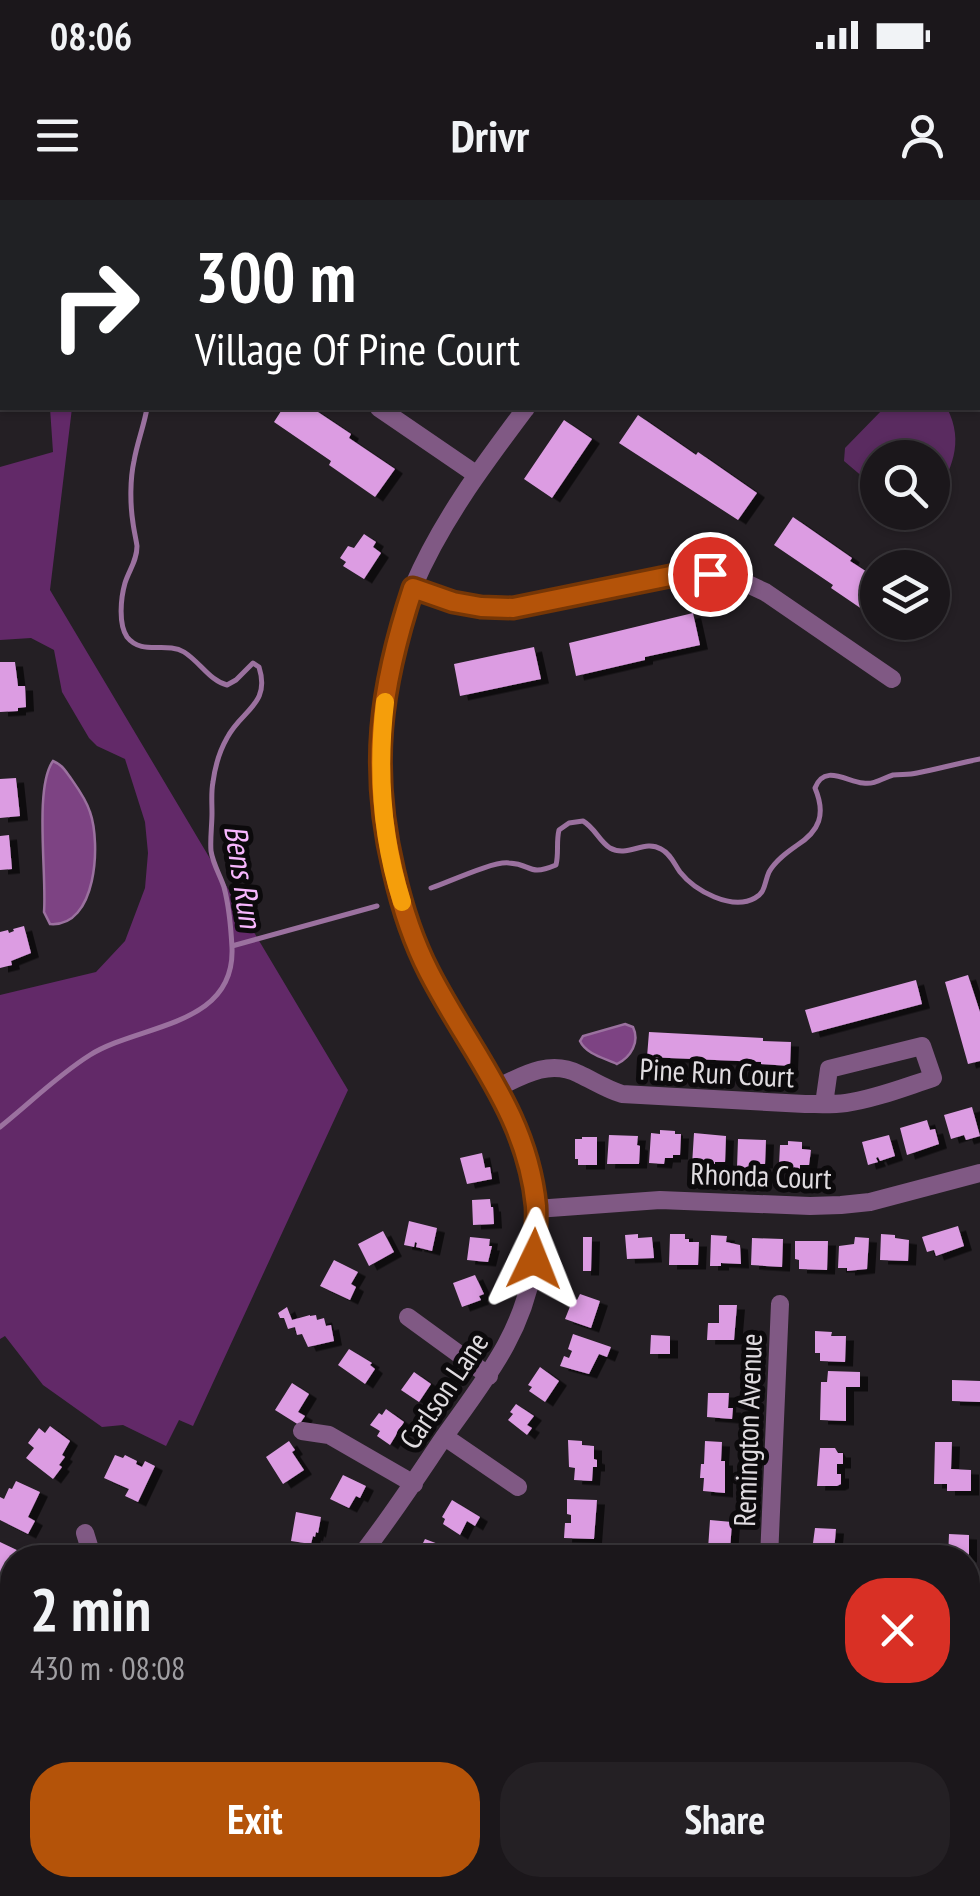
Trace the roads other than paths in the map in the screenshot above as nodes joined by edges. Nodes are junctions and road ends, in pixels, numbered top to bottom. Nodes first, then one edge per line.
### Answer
1 (382, 410) edge
2 (525, 410) edge
3 (477, 475) junction
4 (413, 588) junction
5 (892, 679) dead end
6 (497, 1088) junction
7 (824, 1104) junction
8 (980, 1173) edge
9 (536, 1209) junction
10 (780, 1304) dead end
11 (408, 1317) dead end
12 (489, 1376) junction
13 (302, 1430) dead end
14 (444, 1437) junction
15 (414, 1484) junction
16 (518, 1487) dead end
17 (85, 1533) dead end
18 (87, 1545) edge
19 (369, 1545) edge
20 (770, 1545) edge

1 - 3 street
2 - 3 street, Carlson Lane
3 - 4 street, Carlson Lane
4 - 5 street
4 - 6 street, Carlson Lane
6 - 7 street, Pine Run Court
6 - 9 street, Carlson Lane
7 - 7 street, Pine Run Court
8 - 9 street, Rhonda Court
9 - 12 street, Carlson Lane
10 - 20 street, Remington Avenue
11 - 12 street
12 - 14 street, Carlson Lane
13 - 15 street
14 - 15 street, Carlson Lane
14 - 16 street
15 - 19 street, Carlson Lane
17 - 18 street

